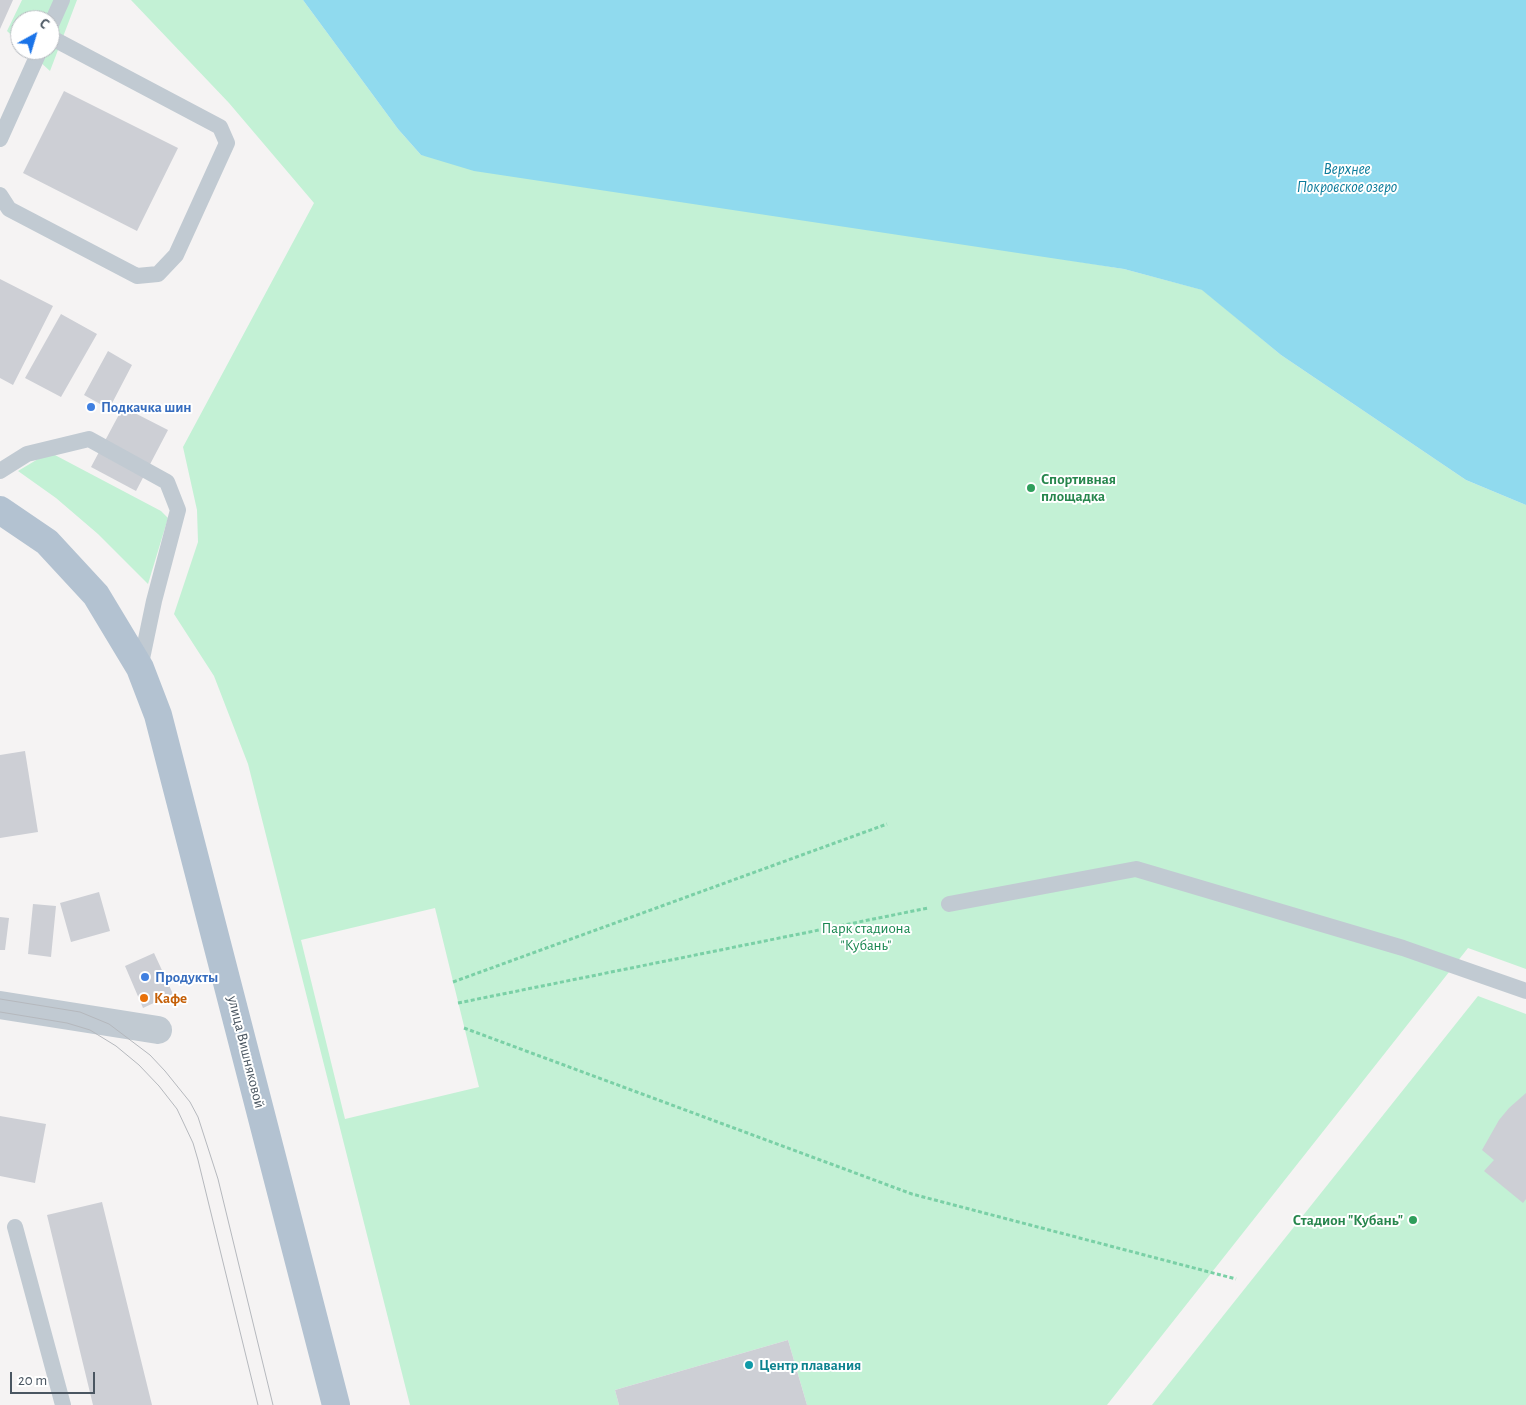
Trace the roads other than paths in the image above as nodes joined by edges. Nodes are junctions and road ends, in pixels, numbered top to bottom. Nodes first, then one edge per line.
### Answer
1 (60, 42) edge
2 (36, 60) edge
3 (0, 139) edge
4 (0, 195) edge
5 (0, 471) edge
6 (0, 510) edge
7 (140, 668) junction
8 (949, 904) road end
9 (1526, 991) edge
10 (0, 1005) edge
11 (158, 1030) dead end
12 (15, 1226) dead end
13 (62, 1405) edge
14 (336, 1405) edge

1 - 4 lane
2 - 3 lane
5 - 7 lane
6 - 7 main road, улица Вишняковой
7 - 14 main road, улица Вишняковой
8 - 9 lane
10 - 11 street
12 - 13 lane

